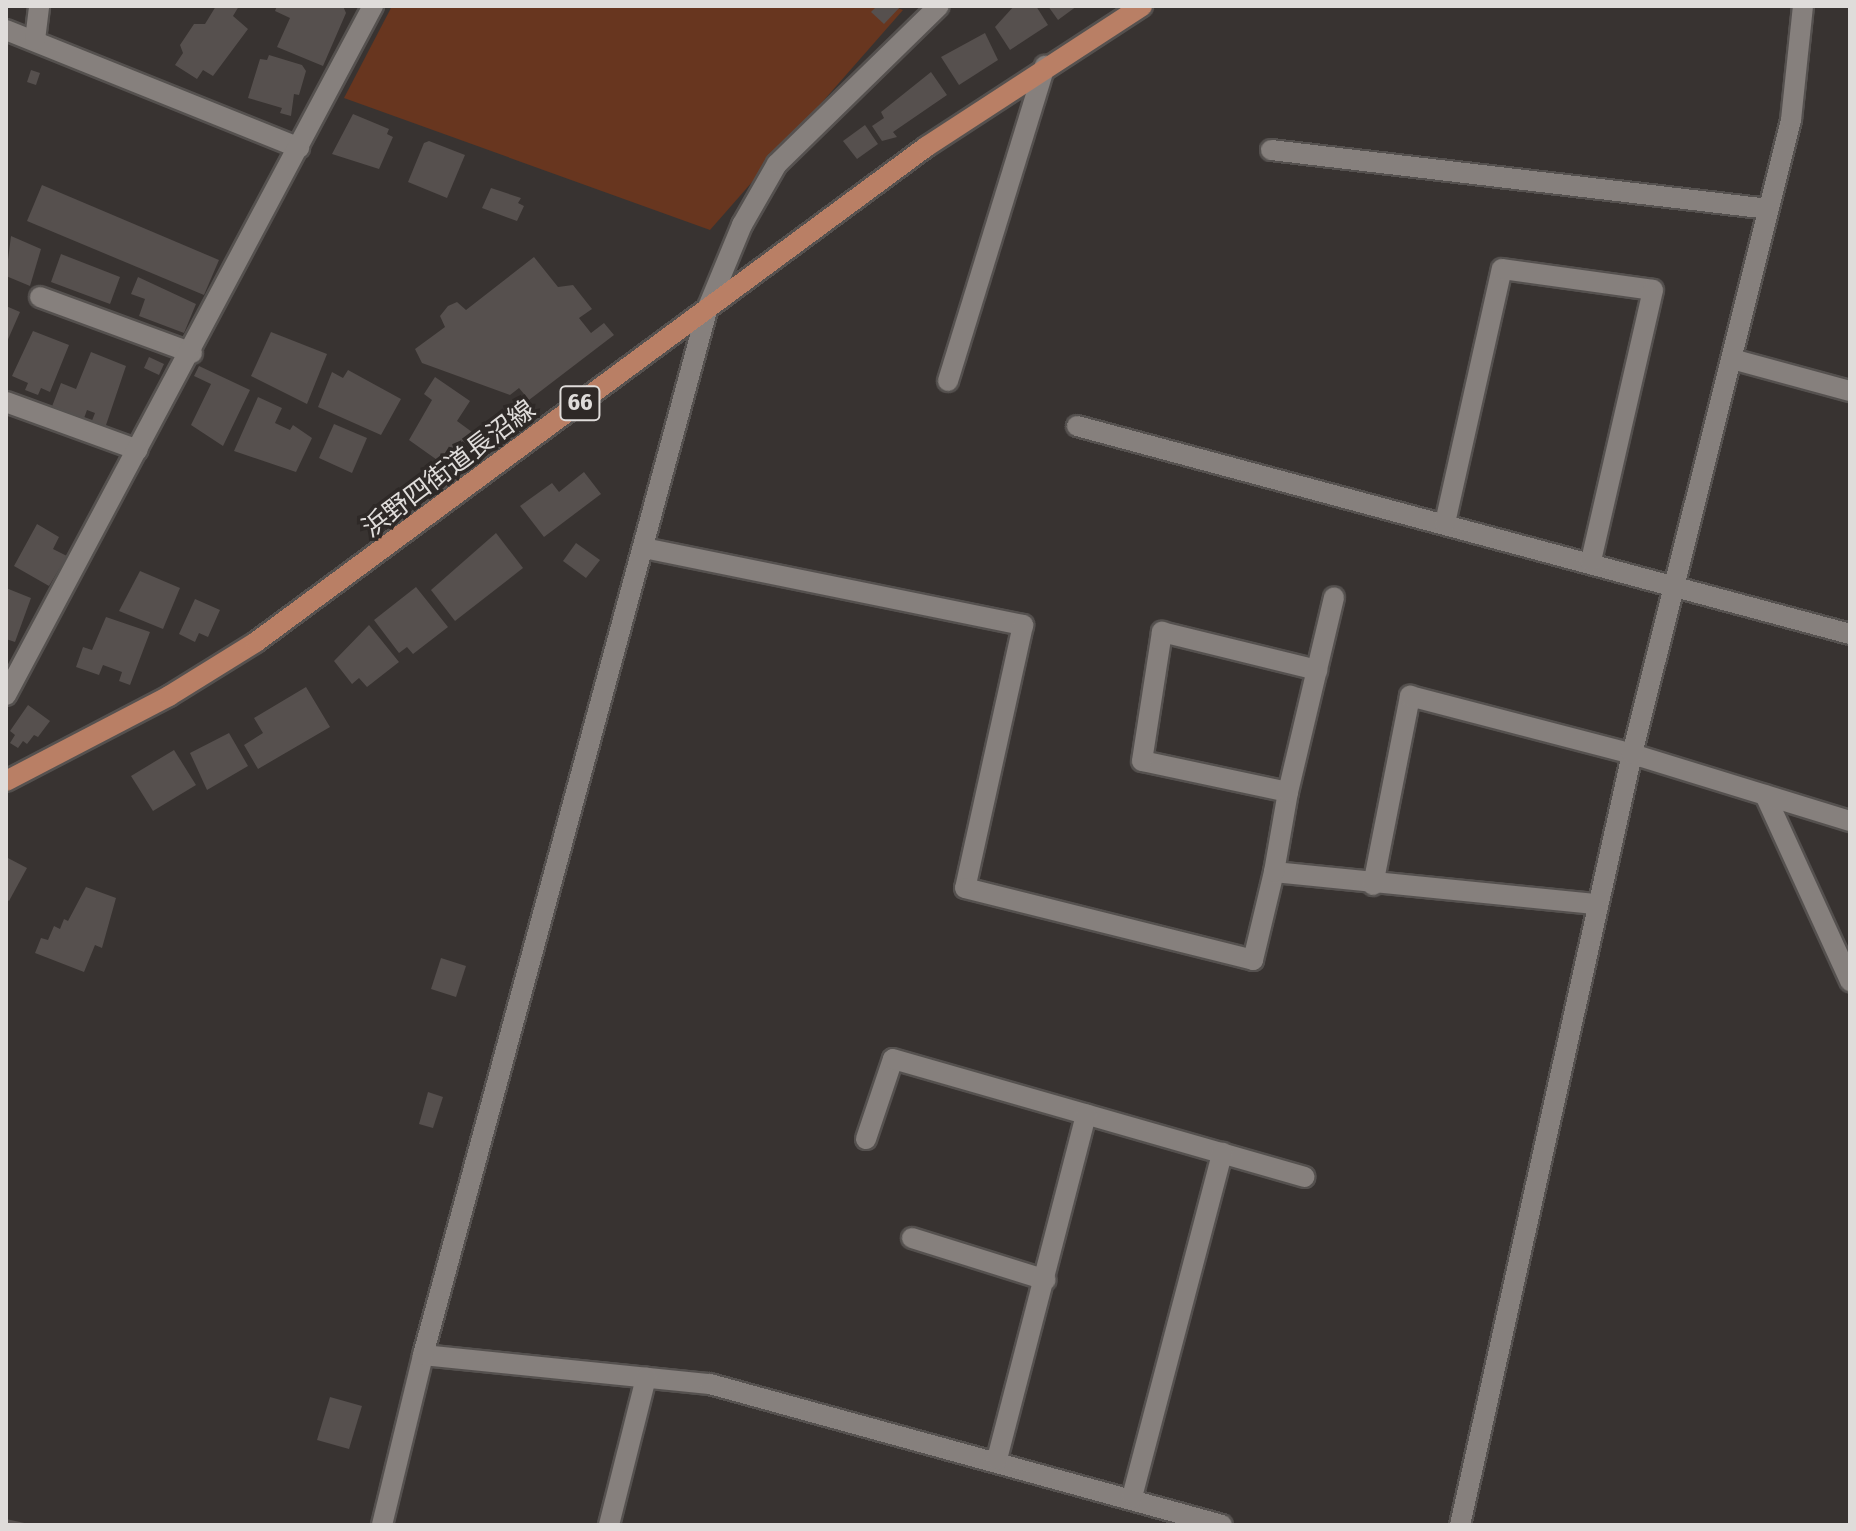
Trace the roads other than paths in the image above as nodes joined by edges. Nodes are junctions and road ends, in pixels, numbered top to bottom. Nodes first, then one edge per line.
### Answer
1 (39, 6) edge
2 (373, 6) edge
3 (939, 6) edge
4 (1142, 6) edge
5 (1803, 6) edge
6 (6, 30) edge
7 (35, 40) junction
8 (1045, 66) junction
9 (299, 148) junction
10 (1271, 150) dead end
11 (1769, 209) junction
12 (40, 297) dead end
13 (708, 307) junction
14 (192, 353) junction
15 (1732, 359) junction
16 (948, 381) dead end
17 (1850, 391) edge
18 (6, 402) edge
19 (1077, 426) dead end
20 (138, 450) junction
21 (1445, 523) junction
22 (644, 548) junction
23 (1591, 561) junction
24 (1678, 583) junction
25 (1334, 597) dead end
26 (1850, 634) edge
27 (13, 661) edge
28 (1317, 670) junction
29 (6, 695) edge
30 (1632, 754) junction
31 (6, 781) edge
32 (1288, 792) junction
33 (1765, 795) junction
34 (1850, 821) edge
35 (1274, 872) junction
36 (1373, 885) junction
37 (1597, 904) junction
38 (1850, 981) edge
39 (1086, 1114) junction
40 (866, 1139) dead end
41 (1222, 1153) junction
42 (1304, 1177) dead end
43 (912, 1238) dead end
44 (1046, 1280) junction
45 (423, 1355) junction
46 (646, 1378) junction
47 (997, 1459) junction
48 (1132, 1497) junction
49 (382, 1525) edge
50 (609, 1525) edge
51 (1222, 1525) edge
52 (1460, 1525) edge

1 - 7 street
2 - 9 street
3 - 13 street
4 - 8 main road, 浜野四街道長沼線 / 66
5 - 11 street
6 - 7 street
7 - 9 street
8 - 13 main road, 浜野四街道長沼線 / 66
8 - 16 street
9 - 14 street
10 - 11 street
11 - 15 street
12 - 14 street
13 - 22 street
13 - 31 main road, 浜野四街道長沼線 / 66
14 - 20 street
15 - 17 street
15 - 24 street
18 - 20 street
19 - 21 street
20 - 27 street
21 - 23 street
21 - 23 street
22 - 35 street
22 - 45 street
23 - 24 street
24 - 26 street
24 - 30 street
25 - 28 street
27 - 29 street
28 - 32 street
28 - 32 street
30 - 33 street
30 - 36 street
30 - 37 street
32 - 35 street
33 - 34 street
33 - 38 street
35 - 36 street
36 - 37 street
37 - 52 street
39 - 40 street
39 - 41 street
39 - 44 street
41 - 42 street
41 - 48 street
43 - 44 street
44 - 47 street
45 - 46 street
45 - 49 street
46 - 47 street
46 - 50 street
47 - 48 street
48 - 51 street

